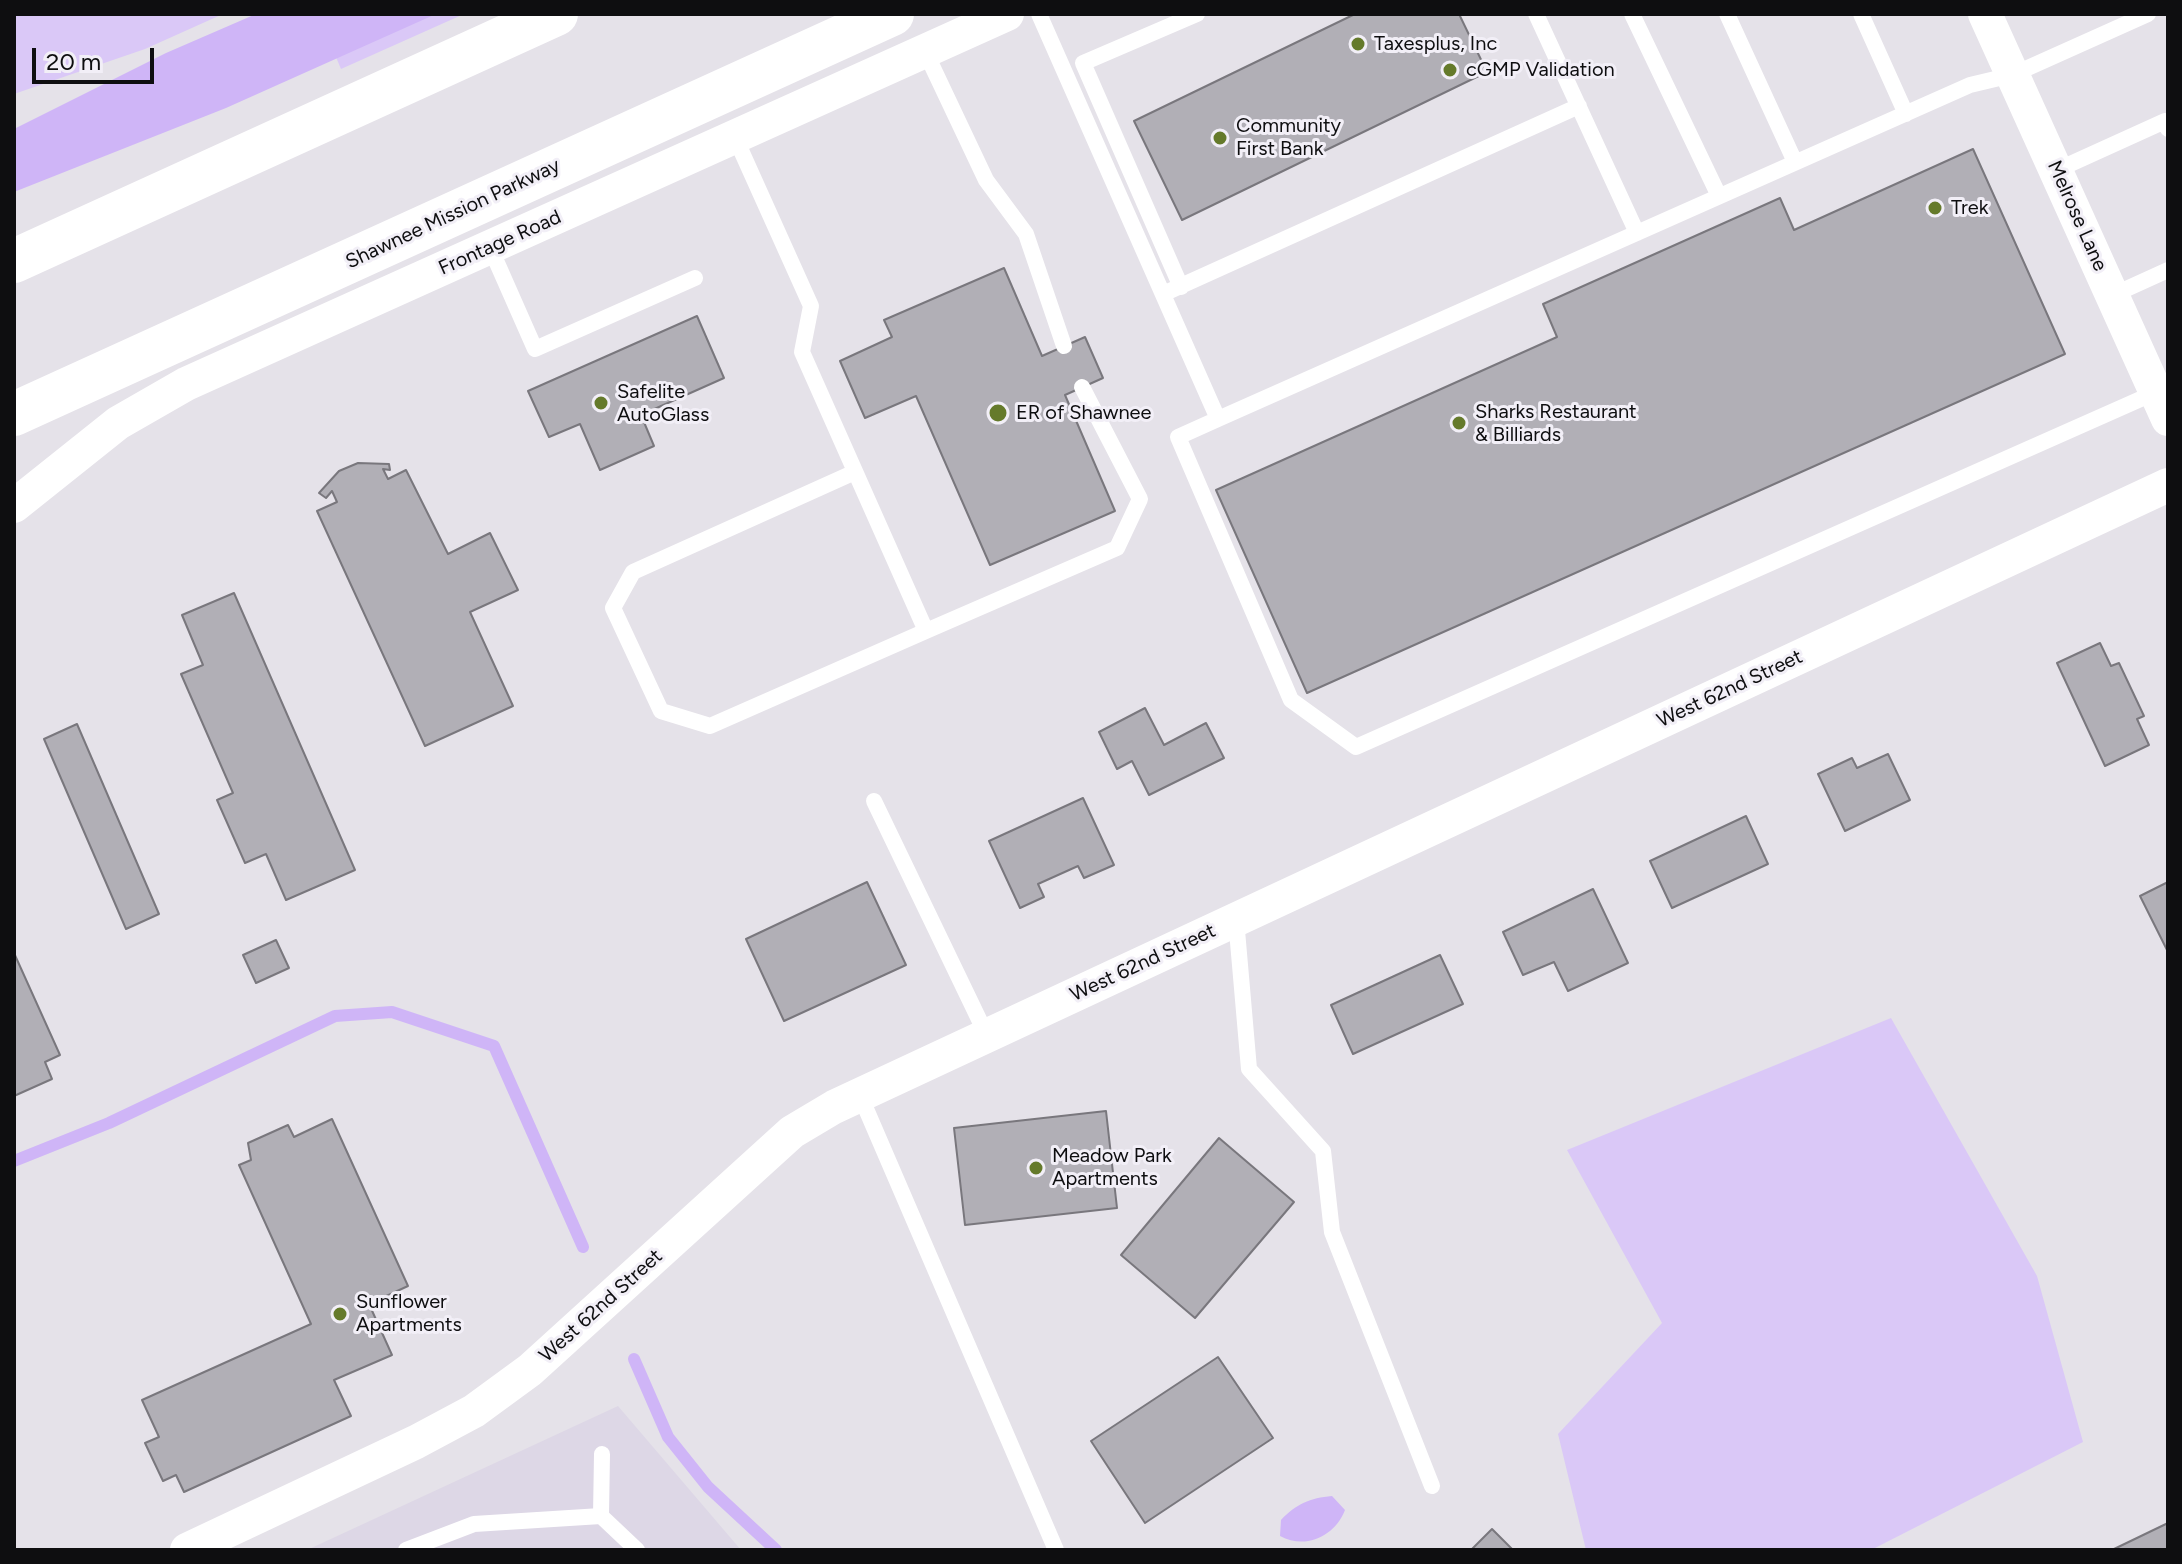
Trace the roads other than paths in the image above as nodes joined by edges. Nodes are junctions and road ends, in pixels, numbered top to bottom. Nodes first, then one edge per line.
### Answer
1 (556, 14) edge
2 (892, 14) edge
3 (1007, 14) edge
4 (1039, 14) edge
5 (1197, 14) edge
6 (1536, 14) edge
7 (1632, 14) edge
8 (1727, 14) edge
9 (1861, 14) edge
10 (1985, 14) edge
11 (2148, 14) edge
12 (925, 51) junction
13 (2012, 75) junction
14 (1579, 106) junction
15 (1906, 114) junction
16 (2168, 129) edge
17 (735, 137) junction
18 (1795, 162) junction
19 (2057, 170) junction
20 (1719, 196) junction
21 (1637, 233) junction
22 (490, 247) junction
23 (14, 261) edge
24 (2168, 270) edge
25 (695, 278) dead end
26 (1181, 287) junction
27 (1163, 294) junction
28 (2113, 295) junction
29 (1064, 346) dead end
30 (1082, 387) dead end
31 (2164, 399) edge
32 (14, 414) edge
33 (1218, 419) junction
34 (855, 472) junction
35 (2168, 485) edge
36 (14, 506) edge
37 (926, 631) junction
38 (874, 801) dead end
39 (1236, 919) junction
40 (987, 1036) junction
41 (860, 1095) junction
42 (602, 1454) dead end
43 (1432, 1486) dead end
44 (601, 1516) junction
45 (187, 1550) edge
46 (406, 1550) edge
47 (637, 1550) edge
48 (1056, 1550) edge

1 - 23 highway
2 - 32 highway, Shawnee Mission Parkway
3 - 12 street, Frontage Road
4 - 27 lane
5 - 26 lane
6 - 14 lane
7 - 20 lane
8 - 18 lane
9 - 15 lane
10 - 13 street, Melrose Lane
11 - 13 lane
12 - 17 street, Frontage Road
12 - 29 lane
13 - 15 lane
13 - 19 street, Melrose Lane
14 - 21 lane
14 - 26 lane
15 - 18 lane
16 - 19 lane
17 - 22 street, Frontage Road
17 - 34 lane
18 - 20 lane
19 - 28 street, Melrose Lane
20 - 21 lane
21 - 33 lane
22 - 25 lane
22 - 36 street, Frontage Road
24 - 28 lane
26 - 27 lane
27 - 33 lane
28 - 31 street, Melrose Lane
30 - 37 lane
31 - 33 lane
34 - 37 lane
34 - 37 lane
35 - 39 street, West 62nd Street
38 - 40 lane
39 - 40 street, West 62nd Street
39 - 43 lane
40 - 41 street, West 62nd Street
41 - 45 street, West 62nd Street
41 - 48 lane
42 - 44 lane
44 - 46 lane
44 - 47 lane

